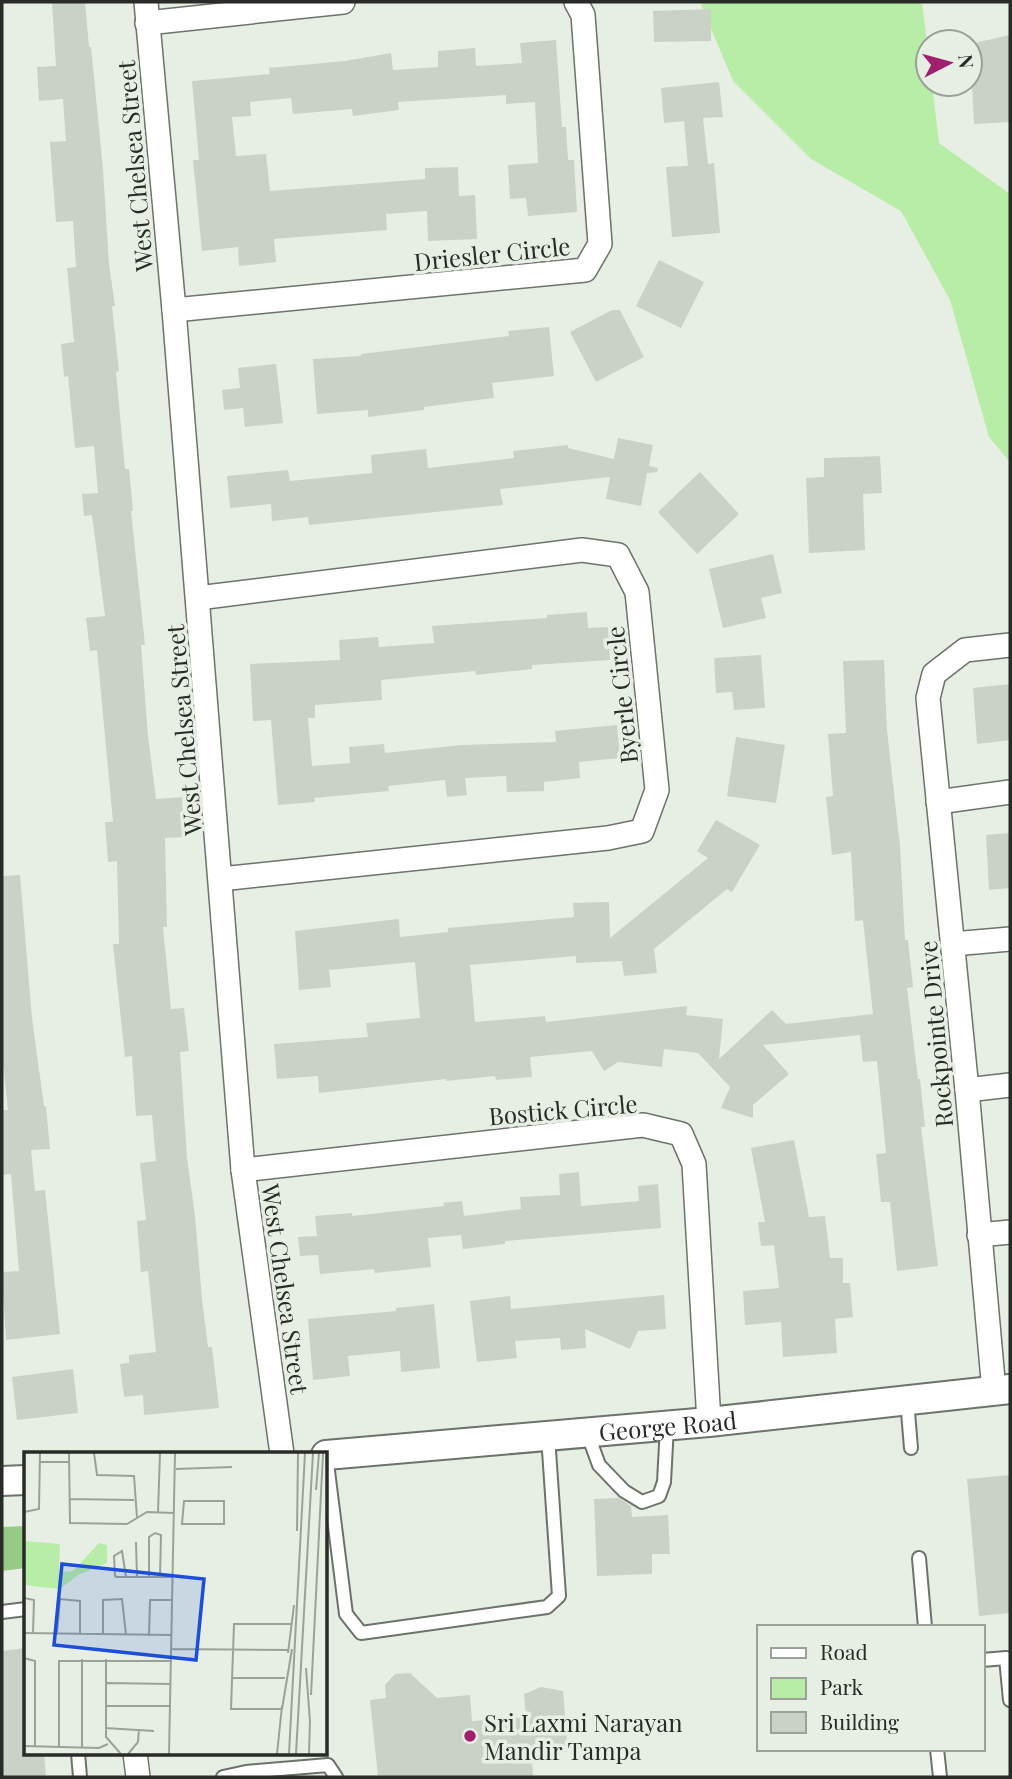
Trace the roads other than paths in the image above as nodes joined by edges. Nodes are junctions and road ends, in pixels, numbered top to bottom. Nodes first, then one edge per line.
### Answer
1 (343, 2) edge
2 (576, 2) edge
3 (147, 13) edge
4 (174, 310) junction
5 (198, 598) junction
6 (1010, 645) edge
7 (1010, 792) edge
8 (938, 802) junction
9 (221, 879) junction
10 (1010, 939) edge
11 (953, 944) junction
12 (1010, 1085) edge
13 (967, 1090) junction
14 (243, 1170) junction
15 (1010, 1232) edge
16 (979, 1235) junction
17 (1002, 1390) edge
18 (907, 1400) junction
19 (709, 1422) junction
20 (667, 1426) junction
21 (587, 1432) junction
22 (548, 1436) junction
23 (911, 1448) dead end
24 (282, 1452) edge
25 (327, 1455) edge
26 (327, 1463) edge
27 (24, 1480) edge
28 (2, 1481) edge
29 (919, 1558) dead end
30 (24, 1609) edge
31 (2, 1612) edge
32 (925, 1625) edge
33 (984, 1660) edge
34 (1010, 1700) edge
35 (937, 1751) edge
36 (78, 1754) edge
37 (135, 1754) edge
38 (278, 1773) edge
39 (80, 1777) edge
40 (138, 1777) edge
41 (223, 1777) edge
42 (336, 1777) edge
43 (940, 1777) edge

1 - 3 street
2 - 4 street, Driesler Circle
3 - 4 street, West Chelsea Street
4 - 5 street, West Chelsea Street
5 - 9 street, West Chelsea Street
5 - 9 street, Byerle Circle
6 - 8 street, Rockpointe Drive
7 - 8 street
8 - 11 street, Rockpointe Drive
9 - 14 street, West Chelsea Street
10 - 11 street
11 - 13 street, Rockpointe Drive
12 - 13 street
13 - 16 street, Rockpointe Drive
14 - 19 street, Bostick Circle
14 - 24 street, West Chelsea Street
15 - 16 street
16 - 17 street, Rockpointe Drive
17 - 18 street, George Road
18 - 19 street, George Road
18 - 23 lane
19 - 20 street, George Road
20 - 21 street, George Road
20 - 21 lane
21 - 22 street, George Road
22 - 25 street, George Road
22 - 26 lane
27 - 28 street
29 - 32 lane
30 - 31 lane
33 - 34 lane
35 - 43 lane
36 - 39 lane
37 - 40 street
38 - 41 lane
38 - 42 lane

